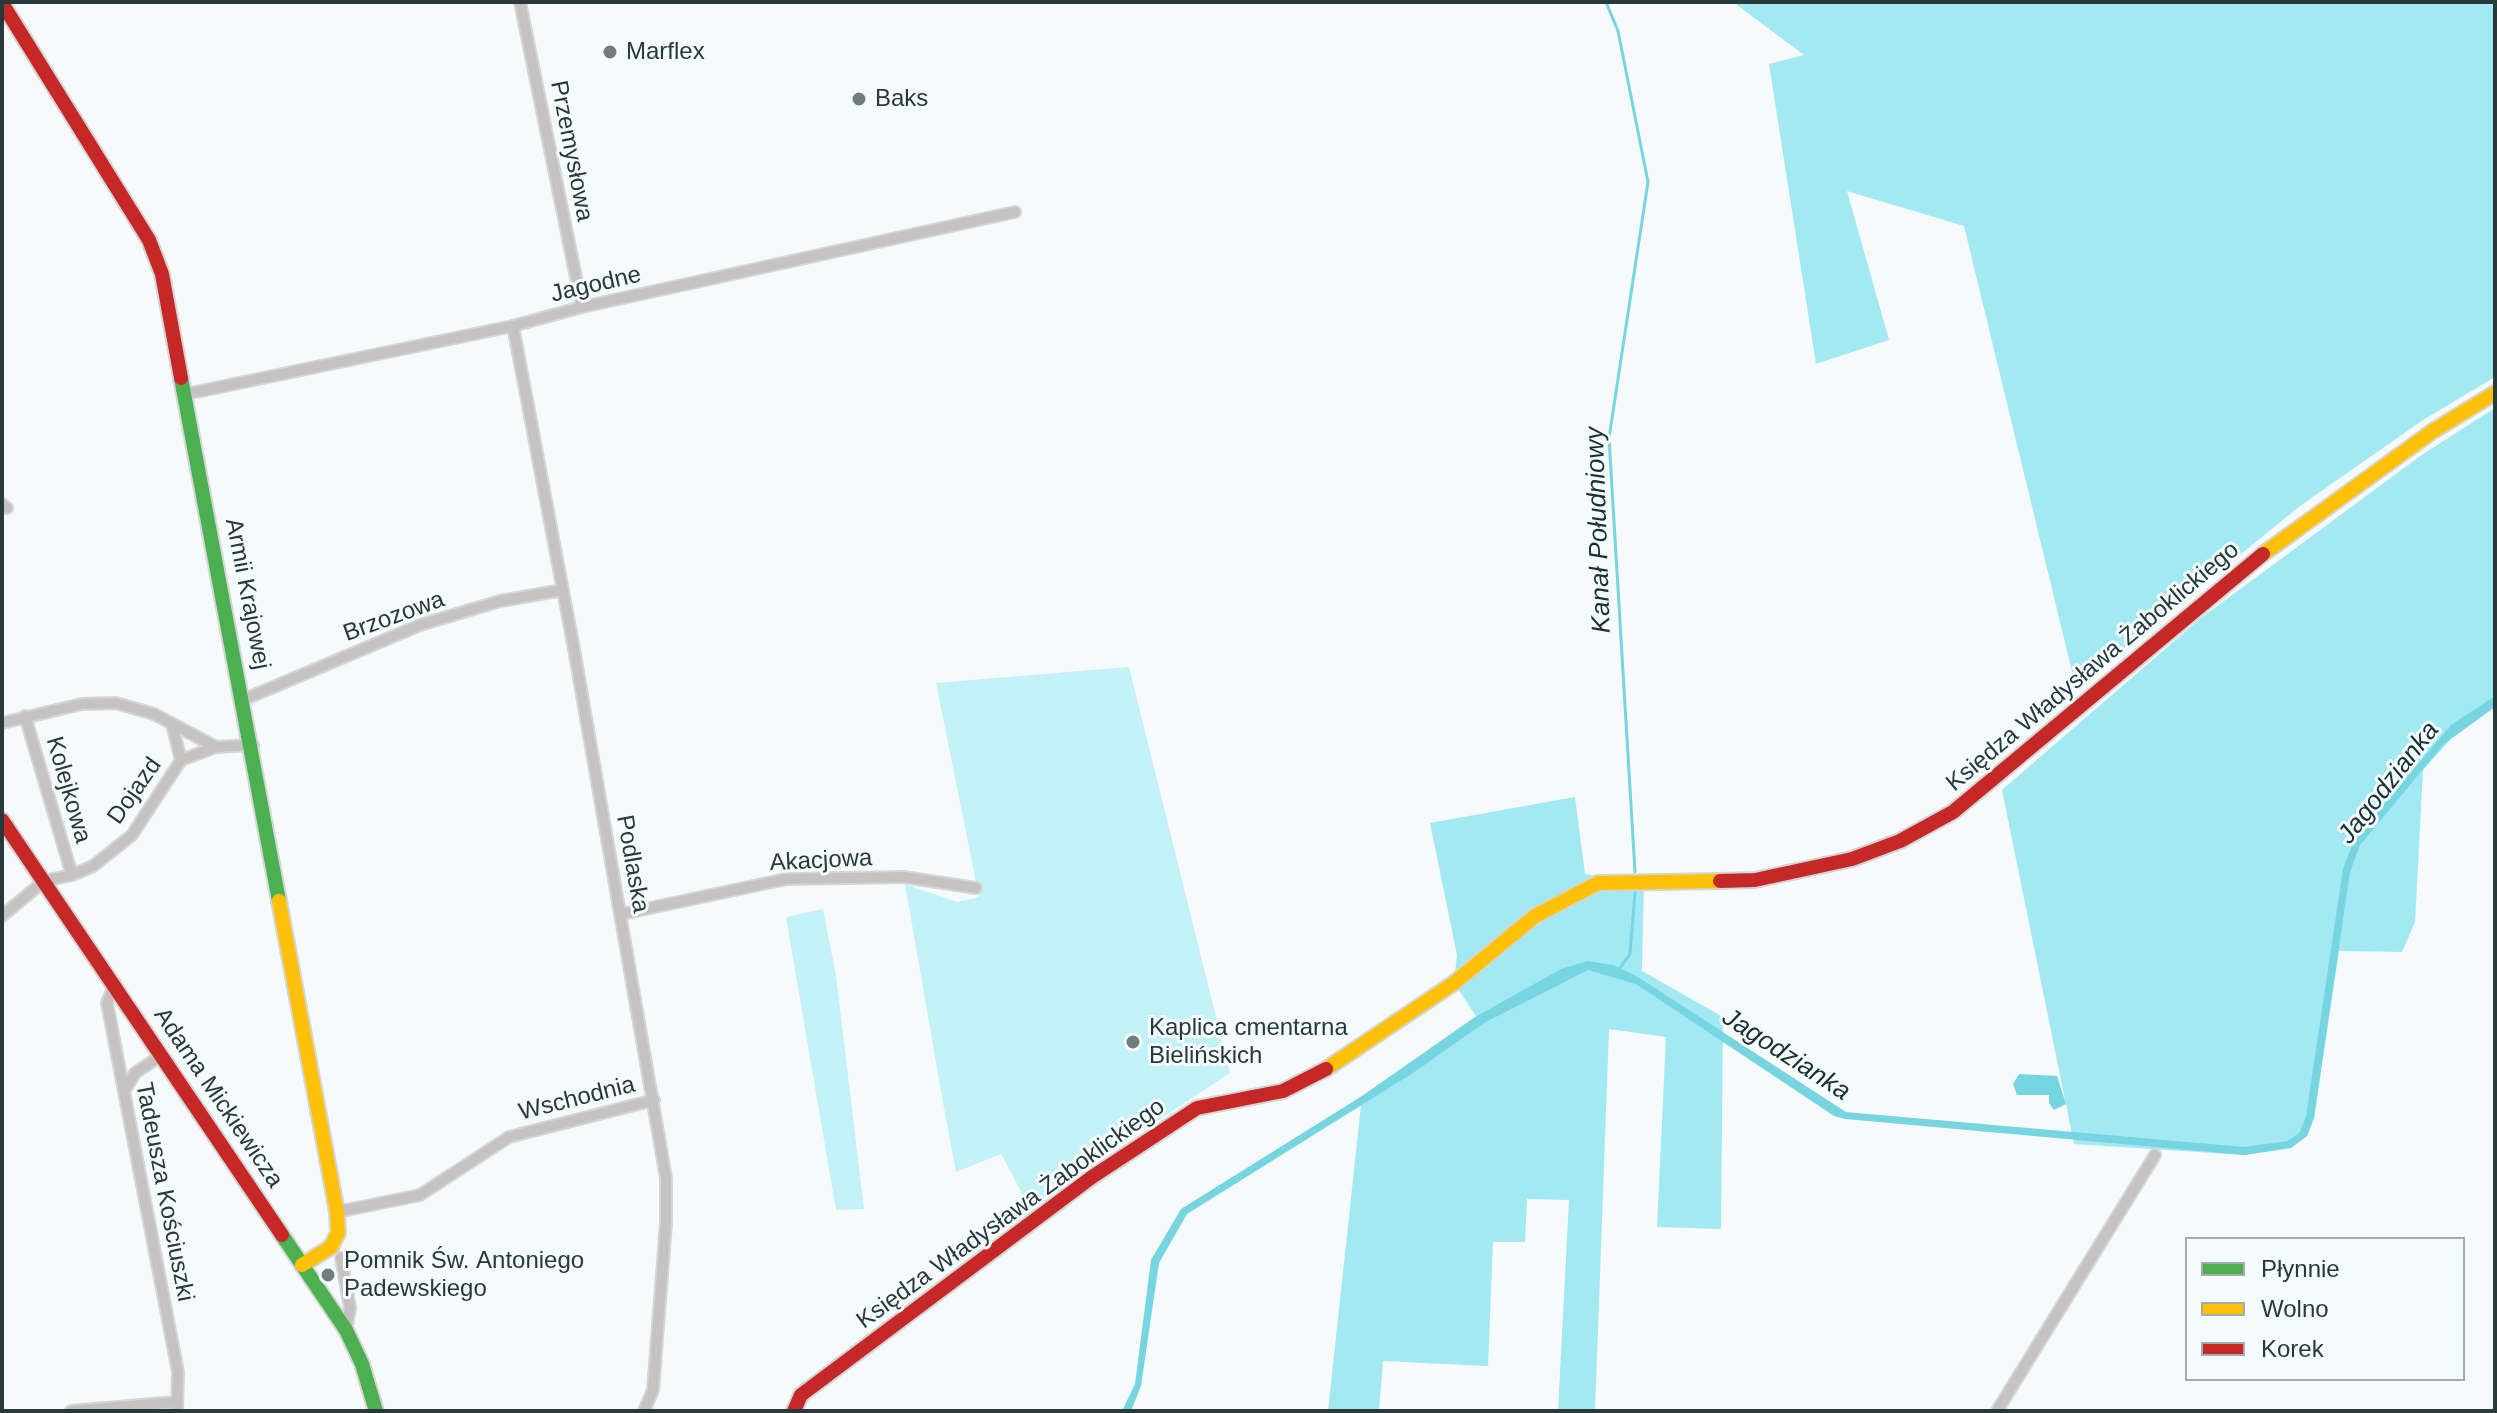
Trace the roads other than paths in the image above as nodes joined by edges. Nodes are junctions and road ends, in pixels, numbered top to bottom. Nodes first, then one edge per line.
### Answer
1 (520, 2) edge
2 (2, 3) edge
3 (1015, 212) dead end
4 (582, 307) junction
5 (513, 326) junction
6 (2495, 393) edge
7 (186, 394) junction
8 (563, 590) junction
9 (245, 699) junction
10 (25, 716) junction
11 (2, 723) edge
12 (172, 724) junction
13 (253, 745) junction
14 (216, 747) junction
15 (181, 760) junction
16 (2, 820) edge
17 (72, 875) junction
18 (44, 881) junction
19 (976, 888) dead end
20 (622, 914) junction
21 (2, 916) edge
22 (115, 983) junction
23 (162, 1055) junction
24 (124, 1092) junction
25 (654, 1100) junction
26 (2155, 1155) dead end
27 (337, 1212) junction
28 (341, 1258) dead end
29 (302, 1265) junction
30 (346, 1330) junction
31 (177, 1407) edge
32 (71, 1411) edge
33 (376, 1411) edge
34 (644, 1411) edge
35 (794, 1411) edge
36 (1997, 1411) edge

1 - 4 street, Przemysłowa
2 - 7 street, Armii Krajowej
3 - 4 street, Jagodne
4 - 5 street, Jagodne
5 - 7 street, Jagodne
5 - 8 street, Podlaska
6 - 35 street, Księdza Władysława Żaboklickiego
7 - 9 street, Armii Krajowej
8 - 9 street, Brzozowa
8 - 20 street, Podlaska
9 - 13 street, Armii Krajowej
10 - 11 street
10 - 12 street
10 - 17 street, Kolejkowa
12 - 14 street
12 - 15 street
13 - 14 street, Dojazd
13 - 27 street, Armii Krajowej
14 - 15 street, Dojazd
15 - 17 street, Dojazd
16 - 18 street, Adama Mickiewicza
17 - 18 street, Dojazd
18 - 21 street
18 - 22 street, Adama Mickiewicza
19 - 20 street, Akacjowa
20 - 25 street, Podlaska
22 - 23 street, Adama Mickiewicza
22 - 24 street, Tadeusza Kościuszki
23 - 24 street
23 - 29 street, Adama Mickiewicza
24 - 31 street, Tadeusza Kościuszki
25 - 27 street, Wschodnia
25 - 34 street, Podlaska
26 - 36 street
27 - 29 street, Armii Krajowej
28 - 30 street
29 - 30 street, Adama Mickiewicza
30 - 33 street, Adama Mickiewicza
31 - 32 street

